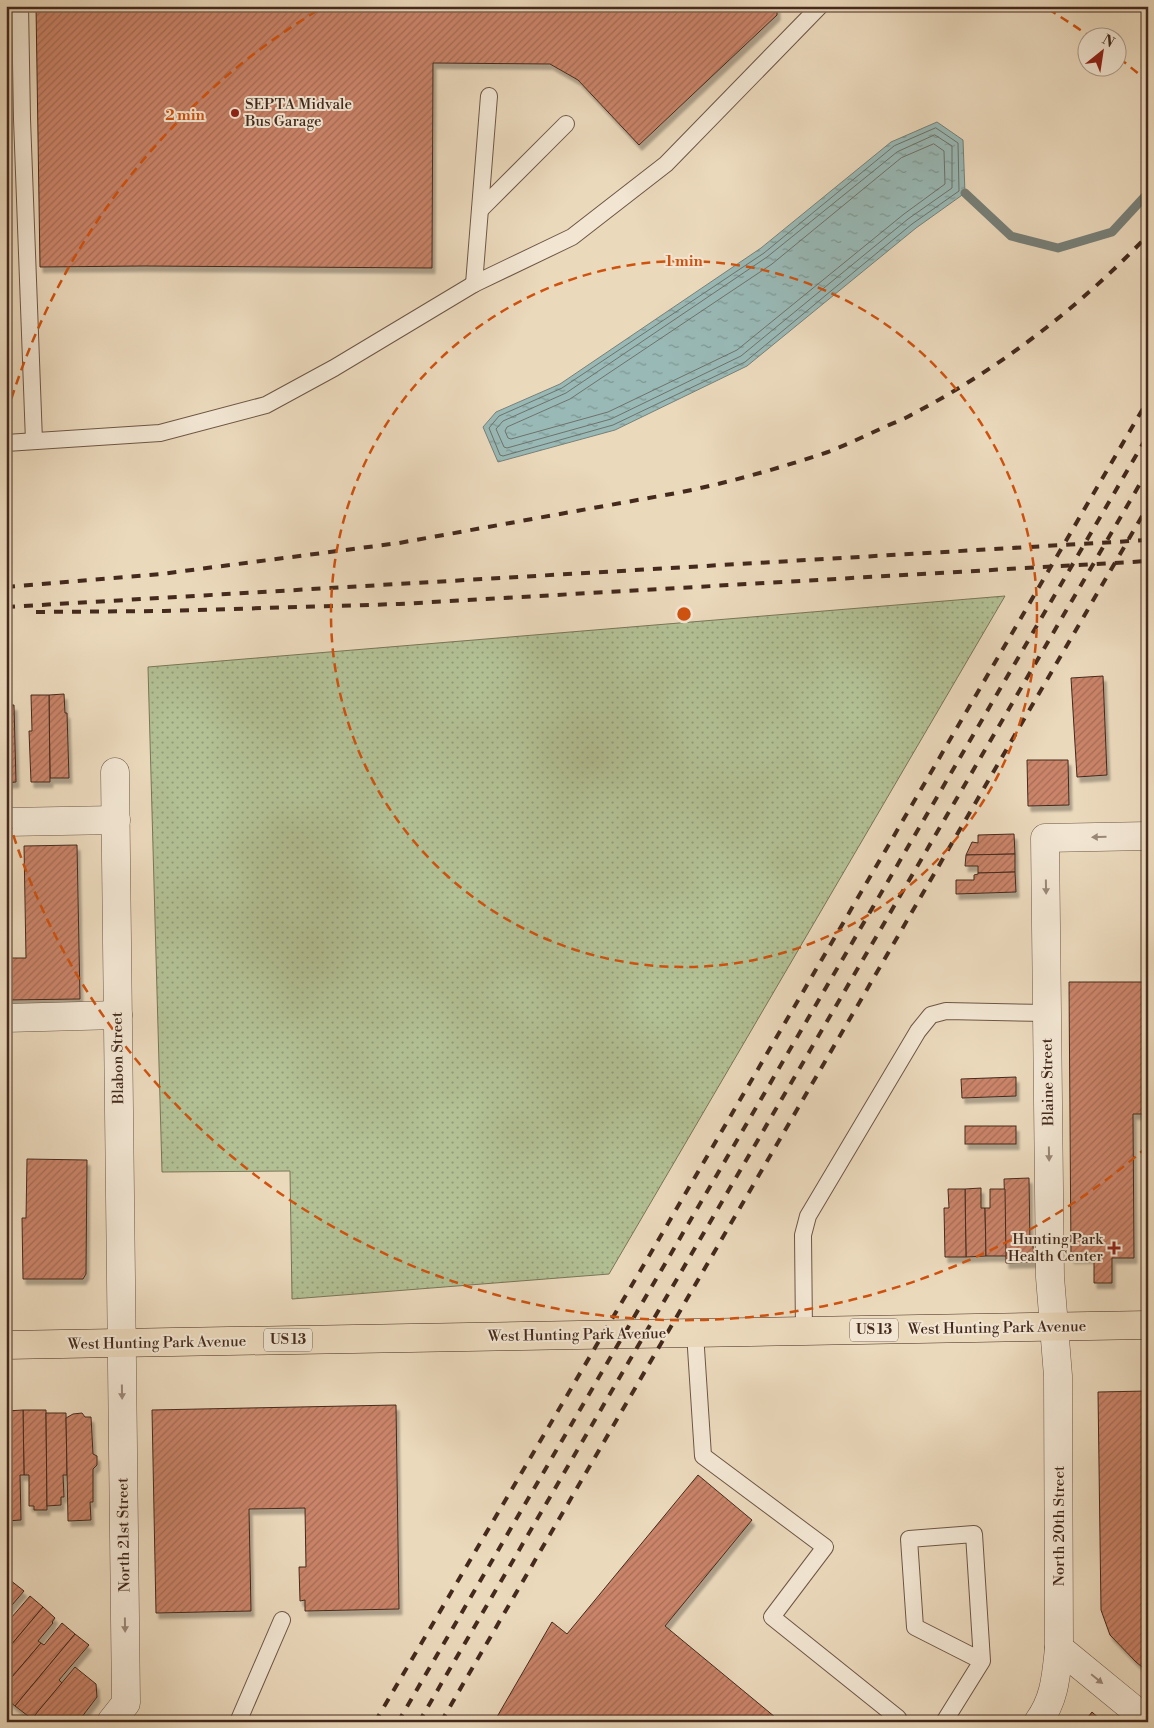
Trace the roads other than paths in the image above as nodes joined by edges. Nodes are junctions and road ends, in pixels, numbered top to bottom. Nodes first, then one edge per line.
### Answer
1 (20, 6) edge
2 (820, 6) edge
3 (489, 96) dead end
4 (566, 124) dead end
5 (480, 210) junction
6 (474, 284) junction
7 (34, 441) junction
8 (6, 443) edge
9 (115, 772) dead end
10 (116, 820) junction
11 (6, 822) edge
12 (1148, 836) edge
13 (1047, 1013) junction
14 (118, 1015) junction
15 (6, 1018) edge
16 (1148, 1325) edge
17 (1054, 1327) junction
18 (804, 1331) junction
19 (695, 1333) junction
20 (121, 1343) junction
21 (6, 1345) edge
22 (282, 1620) dead end
23 (1059, 1648) junction
24 (982, 1661) junction
25 (898, 1718) dead end
26 (1148, 1721) edge
27 (111, 1722) edge
28 (238, 1722) edge
29 (944, 1722) edge
30 (1038, 1722) edge

1 - 7 lane
2 - 6 lane
3 - 5 lane
4 - 5 lane
5 - 6 lane
6 - 7 lane
7 - 8 lane
9 - 10 street, Blabon Street
10 - 11 street
10 - 14 street, Blabon Street
12 -> 13 street, Blaine Street
13 -> 17 street, Blaine Street
13 - 18 lane
14 - 15 street
14 - 20 street, Blabon Street
16 - 17 main road, West Hunting Park Avenue / US 13
17 - 18 main road, West Hunting Park Avenue / US 13
17 - 23 street, North 20th Street
18 - 19 main road, West Hunting Park Avenue / US 13
19 - 20 main road, West Hunting Park Avenue / US 13
19 - 25 lane
20 - 21 main road, West Hunting Park Avenue / US 13
20 -> 27 street, North 21st Street
22 - 28 lane
23 -> 26 street
23 - 30 street, North 20th Street
24 - 24 lane
24 - 29 lane

